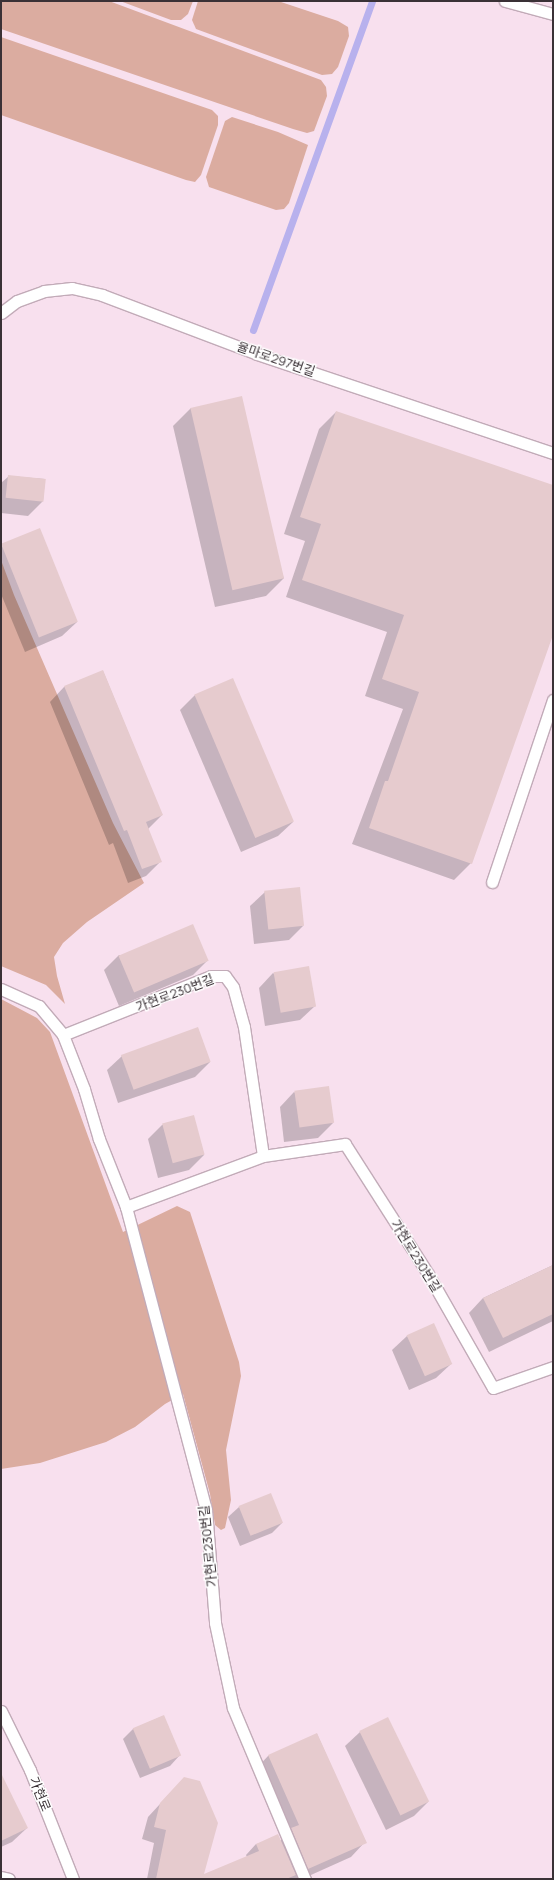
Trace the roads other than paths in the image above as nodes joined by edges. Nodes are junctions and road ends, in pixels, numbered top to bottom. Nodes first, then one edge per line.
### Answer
1 (505, 1) edge
2 (553, 14) edge
3 (1, 313) edge
4 (553, 453) edge
5 (553, 700) edge
6 (492, 882) dead end
7 (1, 989) edge
8 (63, 1035) junction
9 (263, 1156) junction
10 (126, 1207) junction
11 (553, 1367) edge
12 (1, 1711) edge
13 (1, 1877) edge
14 (9, 1879) edge
15 (73, 1879) edge
16 (305, 1879) edge

1 - 2 lane
3 - 4 lane, 율마로297번길
5 - 6 lane
7 - 8 lane, 가현로230번길
8 - 9 lane, 가현로230번길
8 - 10 lane, 가현로230번길
9 - 10 lane, 가현로230번길
9 - 11 lane, 가현로230번길
10 - 16 lane, 가현로230번길
12 - 15 lane, 가현로
13 - 14 lane

